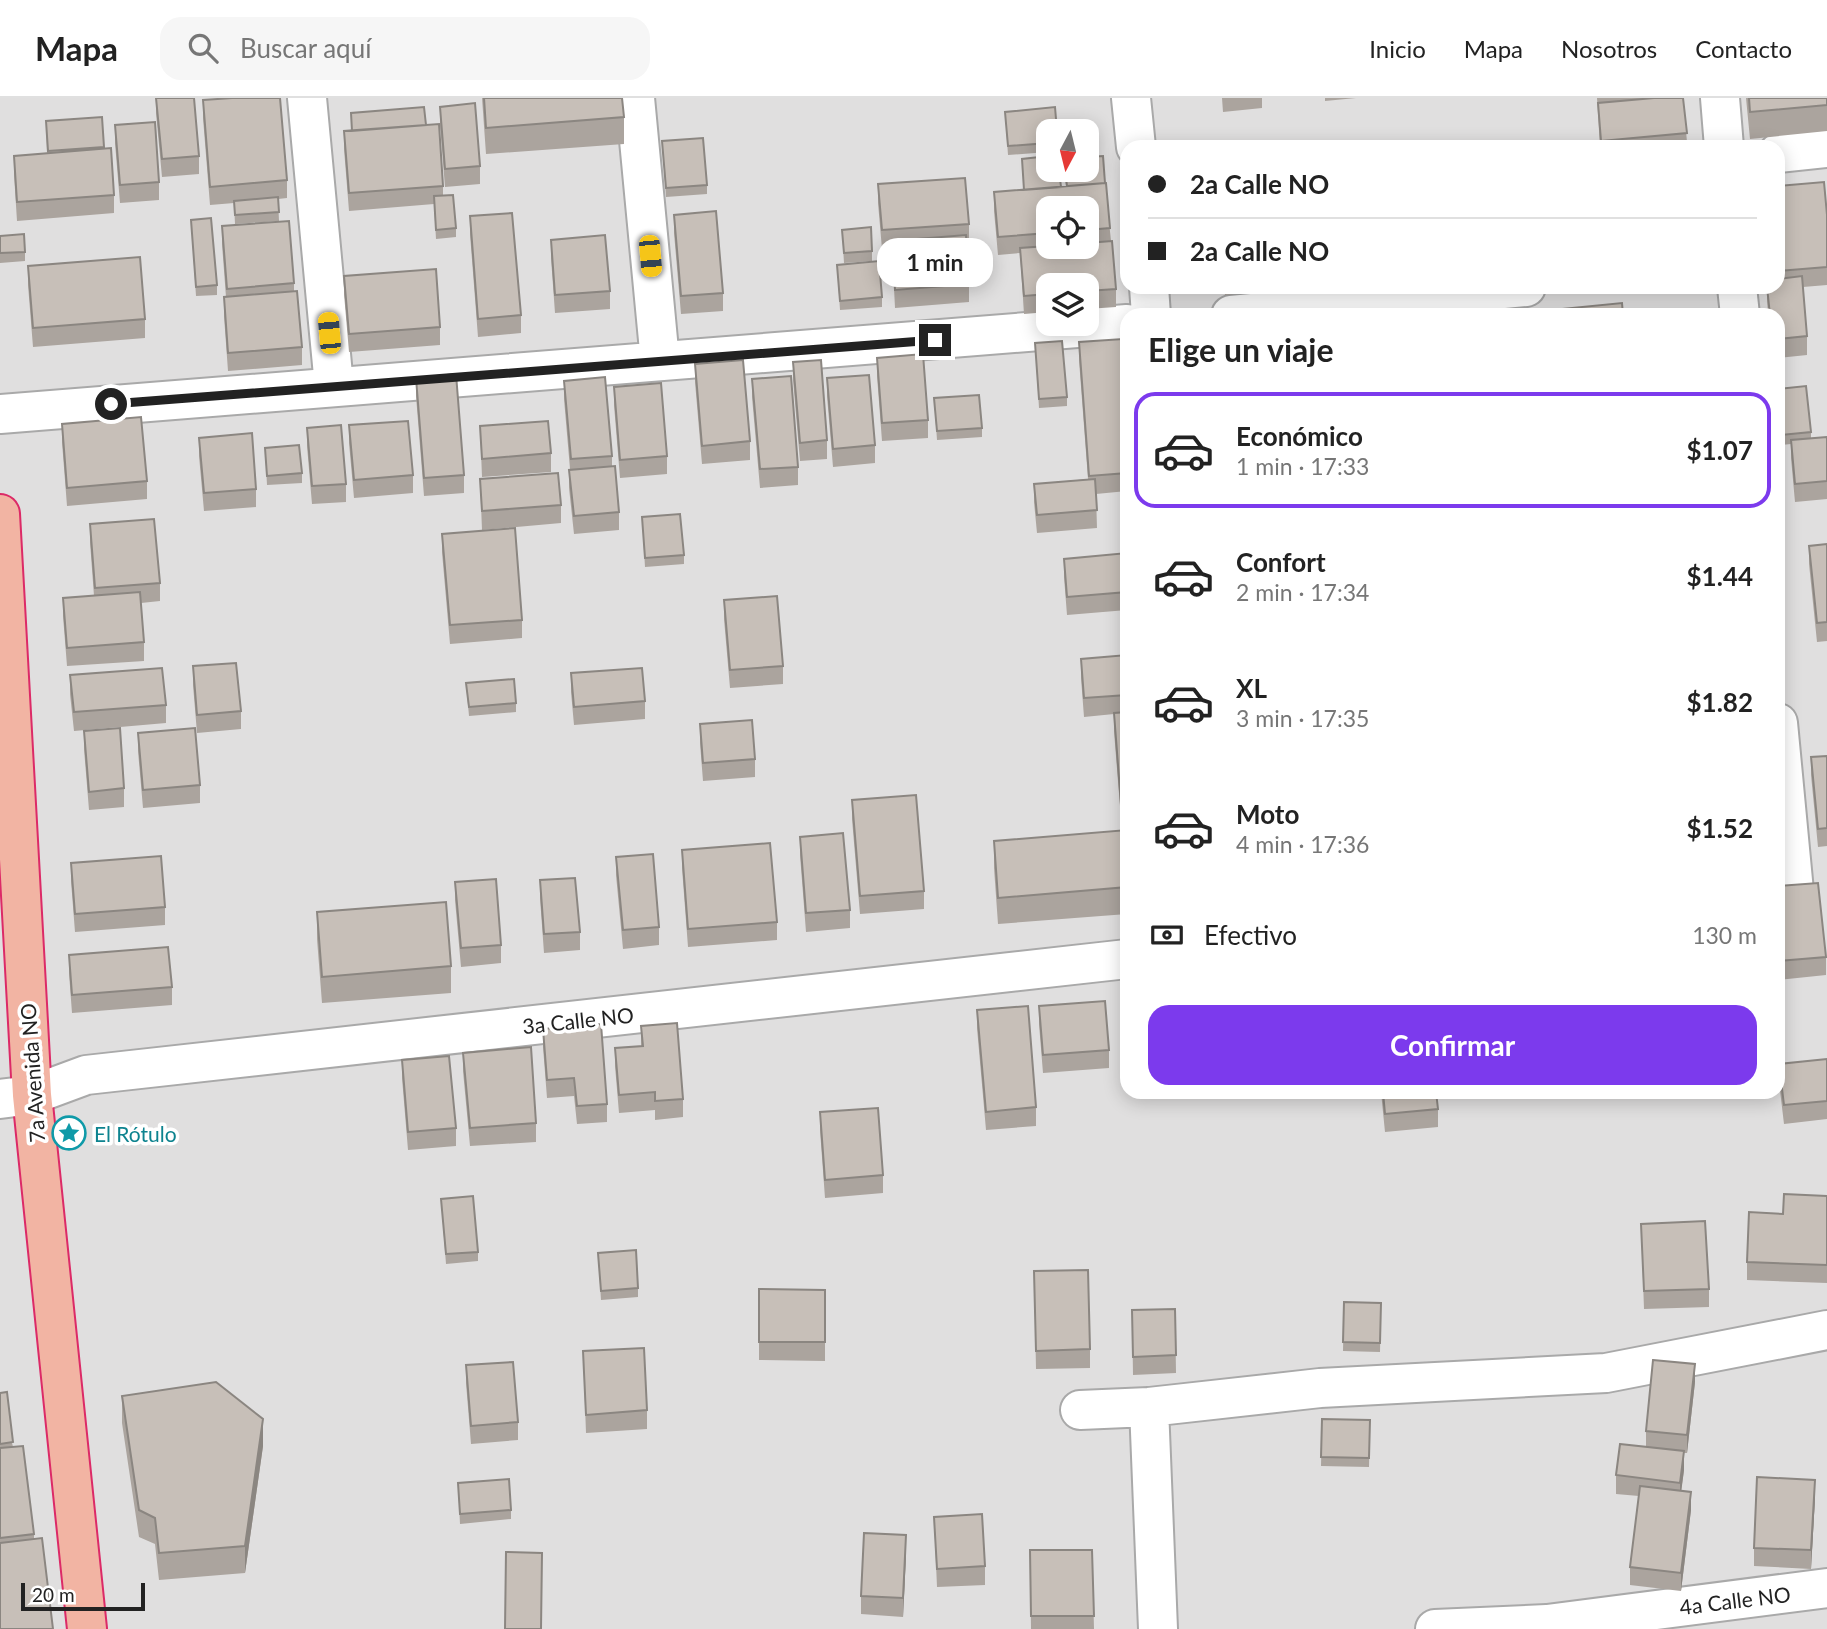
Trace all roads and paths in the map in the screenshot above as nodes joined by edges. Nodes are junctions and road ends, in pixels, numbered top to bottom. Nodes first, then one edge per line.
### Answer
1 (307, 98) edge
2 (635, 98) edge
3 (1131, 98) edge
4 (1720, 98) edge
5 (1135, 140) edge
6 (1723, 140) edge
7 (1827, 148) edge
8 (1785, 152) edge
9 (1452, 294) edge
10 (1305, 308) edge
11 (1120, 325) edge
12 (660, 361) junction
13 (334, 386) junction
14 (0, 414) edge
15 (0, 514) edge
16 (2, 596) edge
17 (1785, 776) edge
18 (1800, 890) edge
19 (1120, 961) edge
20 (16, 1097) edge
21 (1827, 1330) edge
22 (1149, 1407) junction
23 (1080, 1410) dead end
24 (1827, 1588) edge
25 (1546, 1626) edge
26 (88, 1629) edge
27 (1158, 1629) edge
28 (1435, 1629) edge

1 - 13 street
2 - 12 street
3 - 5 street
4 - 6 street
7 - 8 street
9 - 10 street
11 - 12 street
12 - 13 street
13 - 14 street
15 - 16 highway, 7a Avenida NO
16 - 20 highway, 7a Avenida NO
17 - 18 street
19 - 20 street, 3a Calle NO
20 - 26 highway, 7a Avenida NO
21 - 22 street
22 - 23 street
22 - 27 street
24 - 25 street, 4a Calle NO
25 - 28 street, 4a Calle NO

